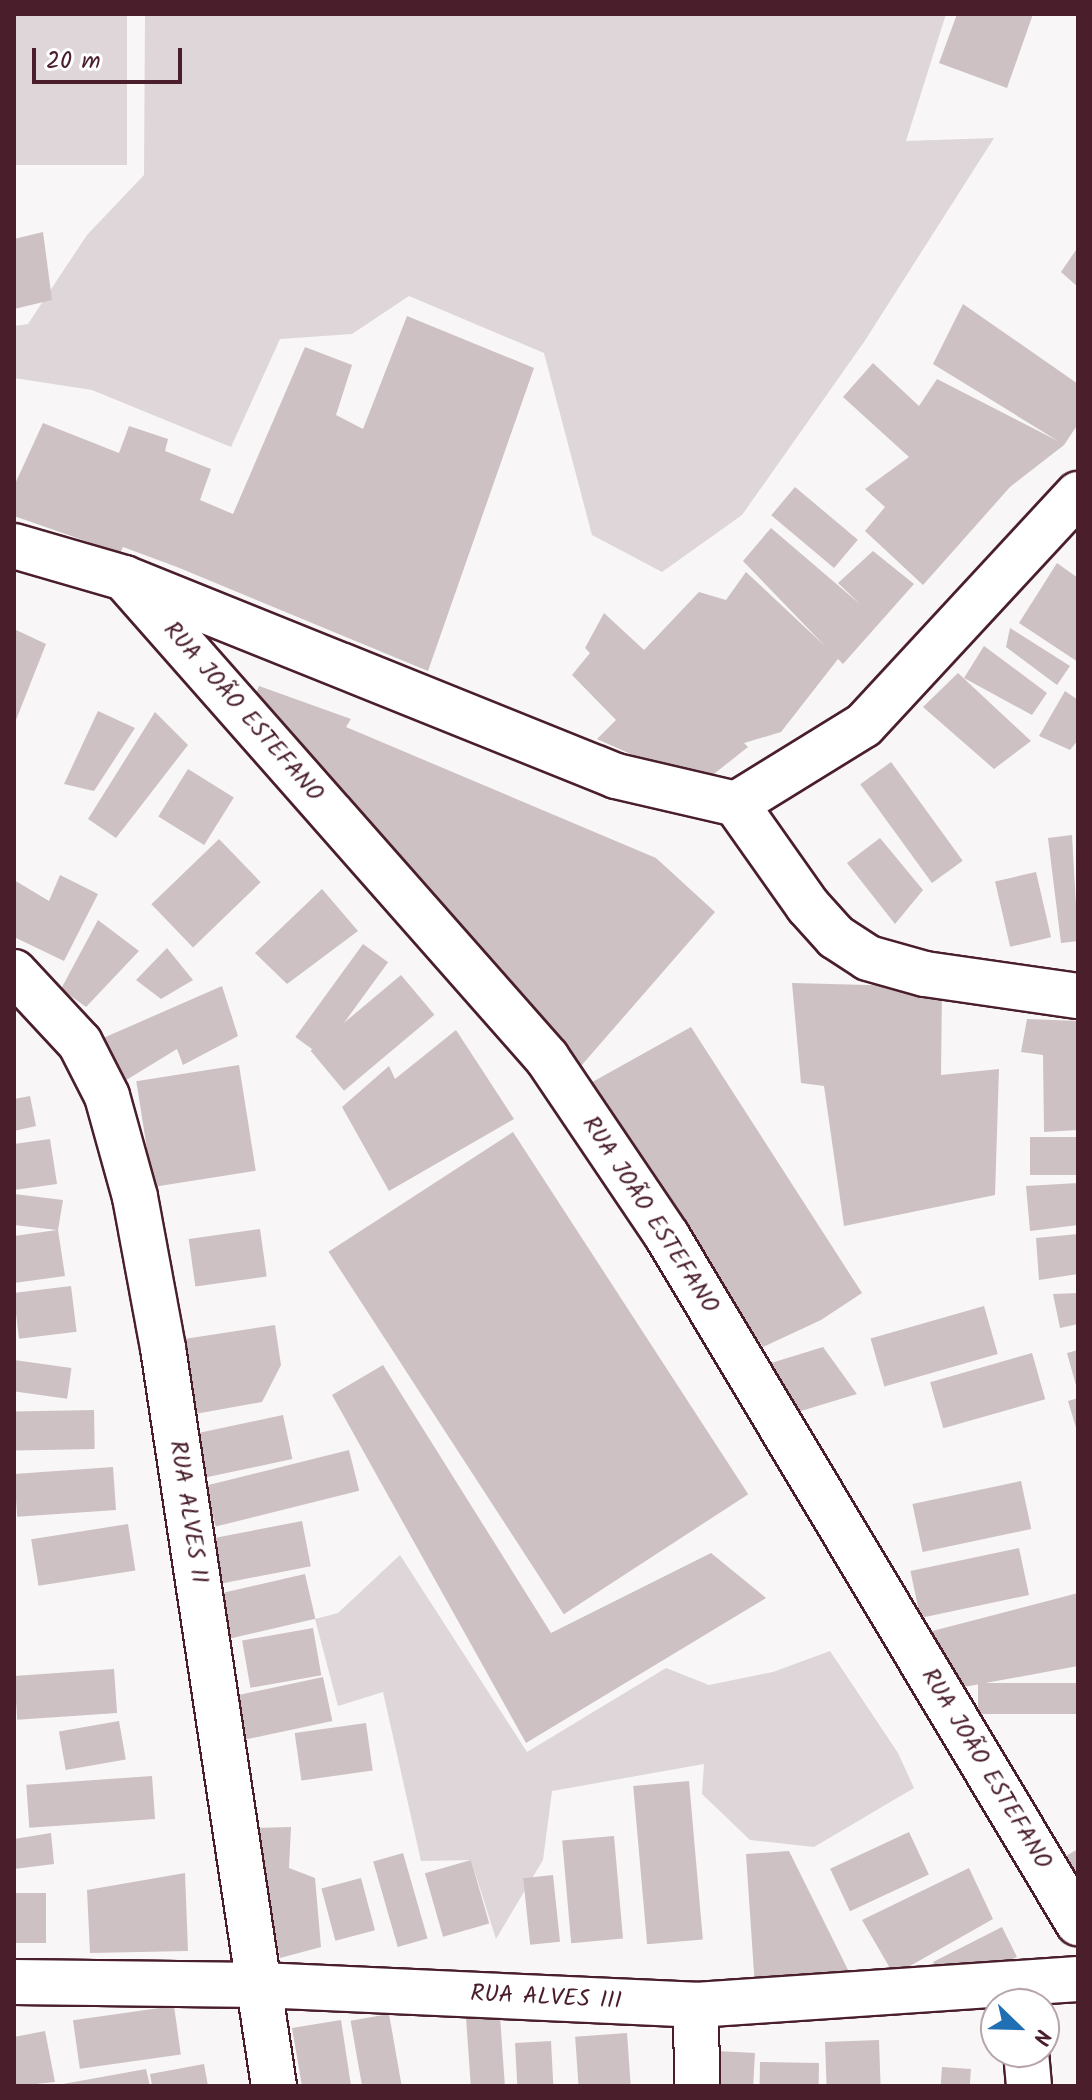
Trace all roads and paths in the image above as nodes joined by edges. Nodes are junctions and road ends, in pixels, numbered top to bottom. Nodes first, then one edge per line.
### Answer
1 (1078, 494) edge
2 (14, 546) edge
3 (124, 578) junction
4 (736, 804) junction
5 (14, 972) edge
6 (1078, 996) edge
7 (1078, 1923) edge
8 (1078, 1979) edge
9 (14, 1982) edge
10 (260, 1985) junction
11 (1046, 1988) edge
12 (980, 1996) edge
13 (696, 2005) junction
14 (274, 2086) edge
15 (697, 2086) edge

1 - 4 street
2 - 3 street
3 - 4 street
3 - 7 street, RUA JOÃO ESTEFANO
4 - 6 street
5 - 10 street, RUA ALVES II
8 - 11 street, RUA ALVES III
9 - 10 street, RUA ALVES III
10 - 13 street, RUA ALVES III
10 - 14 street, RUA ALVES II
12 - 13 street, RUA ALVES III
13 - 15 street

